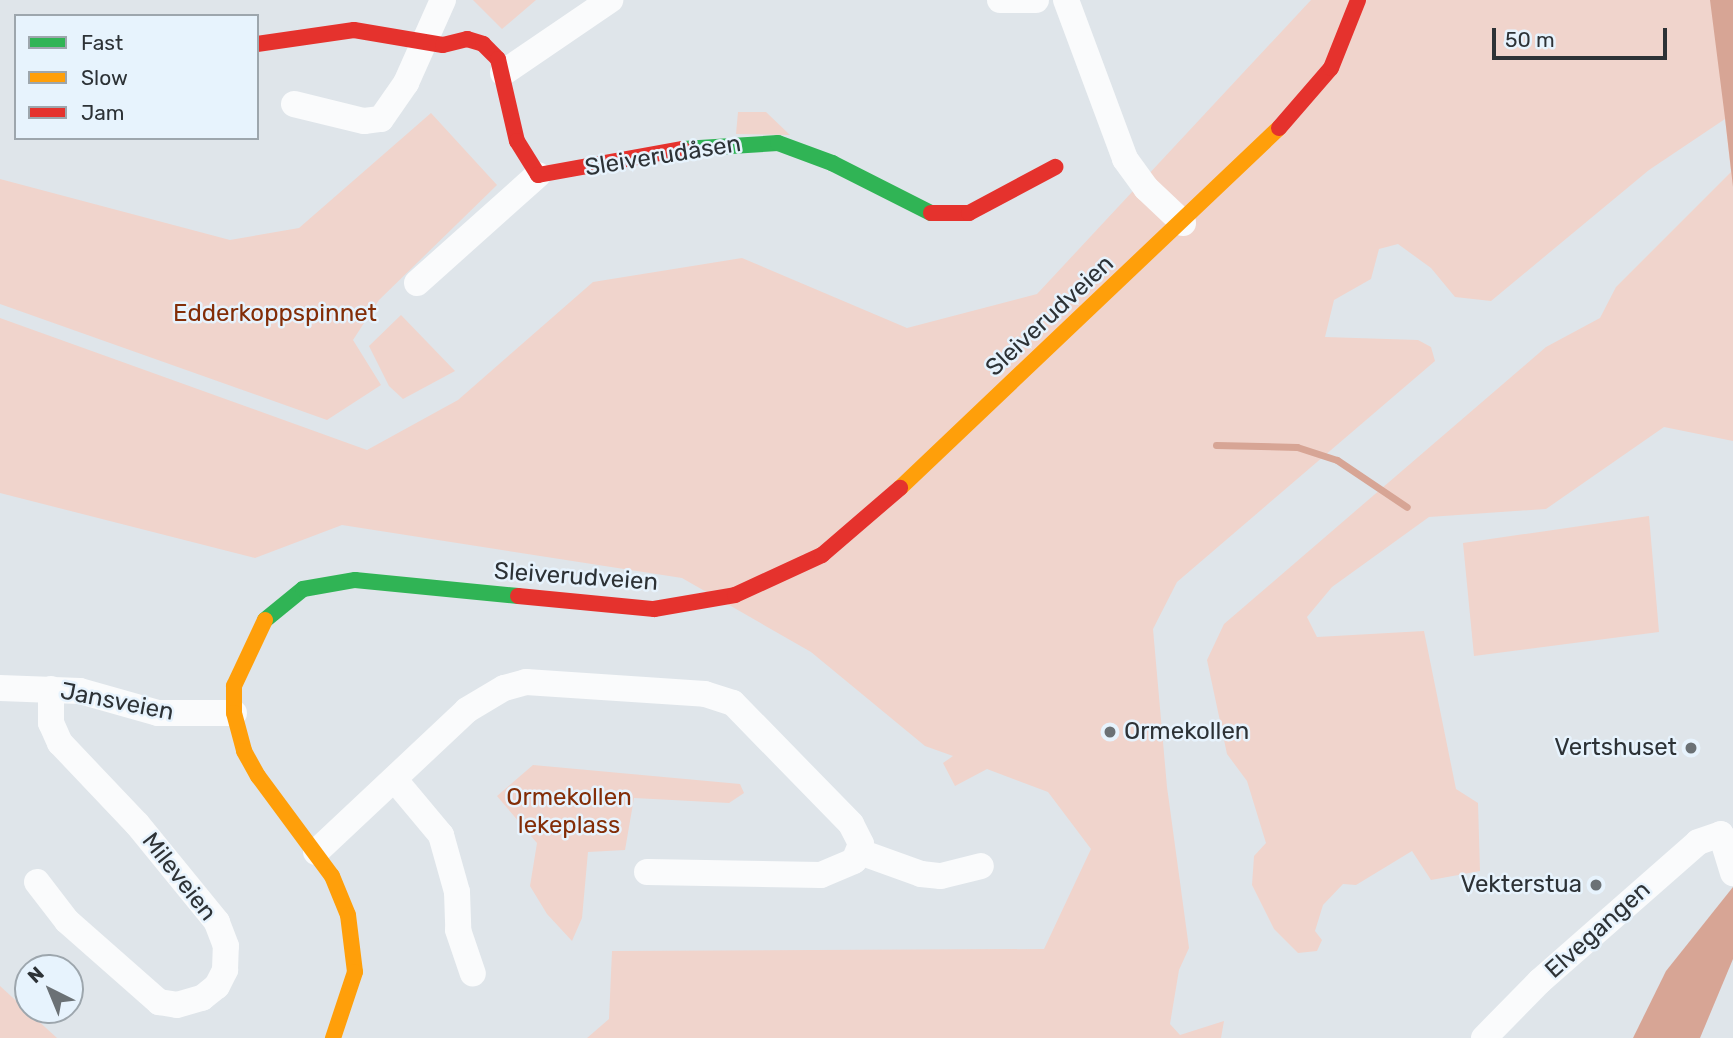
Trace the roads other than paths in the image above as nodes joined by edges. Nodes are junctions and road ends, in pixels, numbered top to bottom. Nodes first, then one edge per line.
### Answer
1 (443, 0) edge
2 (610, 0) edge
3 (1000, 0) edge
4 (1036, 0) edge
5 (1066, 0) edge
6 (1358, 0) edge
7 (425, 42) junction
8 (259, 44) edge
9 (503, 73) junction
10 (294, 104) dead end
11 (1055, 166) dead end
12 (538, 175) junction
13 (1183, 223) junction
14 (417, 283) dead end
15 (0, 688) edge
16 (51, 689) junction
17 (234, 713) junction
18 (395, 779) junction
19 (316, 852) junction
20 (860, 852) junction
21 (981, 866) dead end
22 (1731, 869) edge
23 (647, 872) dead end
24 (37, 882) dead end
25 (473, 974) dead end
26 (333, 1038) edge
27 (1484, 1038) edge

1 - 7 street
2 - 9 street
3 - 4 street
5 - 13 street
6 - 13 street, Sleiverudveien
7 - 8 street
7 - 9 street
7 - 10 street
9 - 12 street
11 - 12 street, Sleiverudåsen
12 - 14 street
13 - 17 street, Sleiverudveien
15 - 16 street, Jansveien
16 - 17 street, Jansveien
16 - 24 street, Mileveien
17 - 19 street, Sleiverudveien
18 - 19 street
18 - 20 street
18 - 25 street
19 - 26 street, Sleiverudveien
20 - 21 street
20 - 23 street
22 - 27 street, Elvegangen

